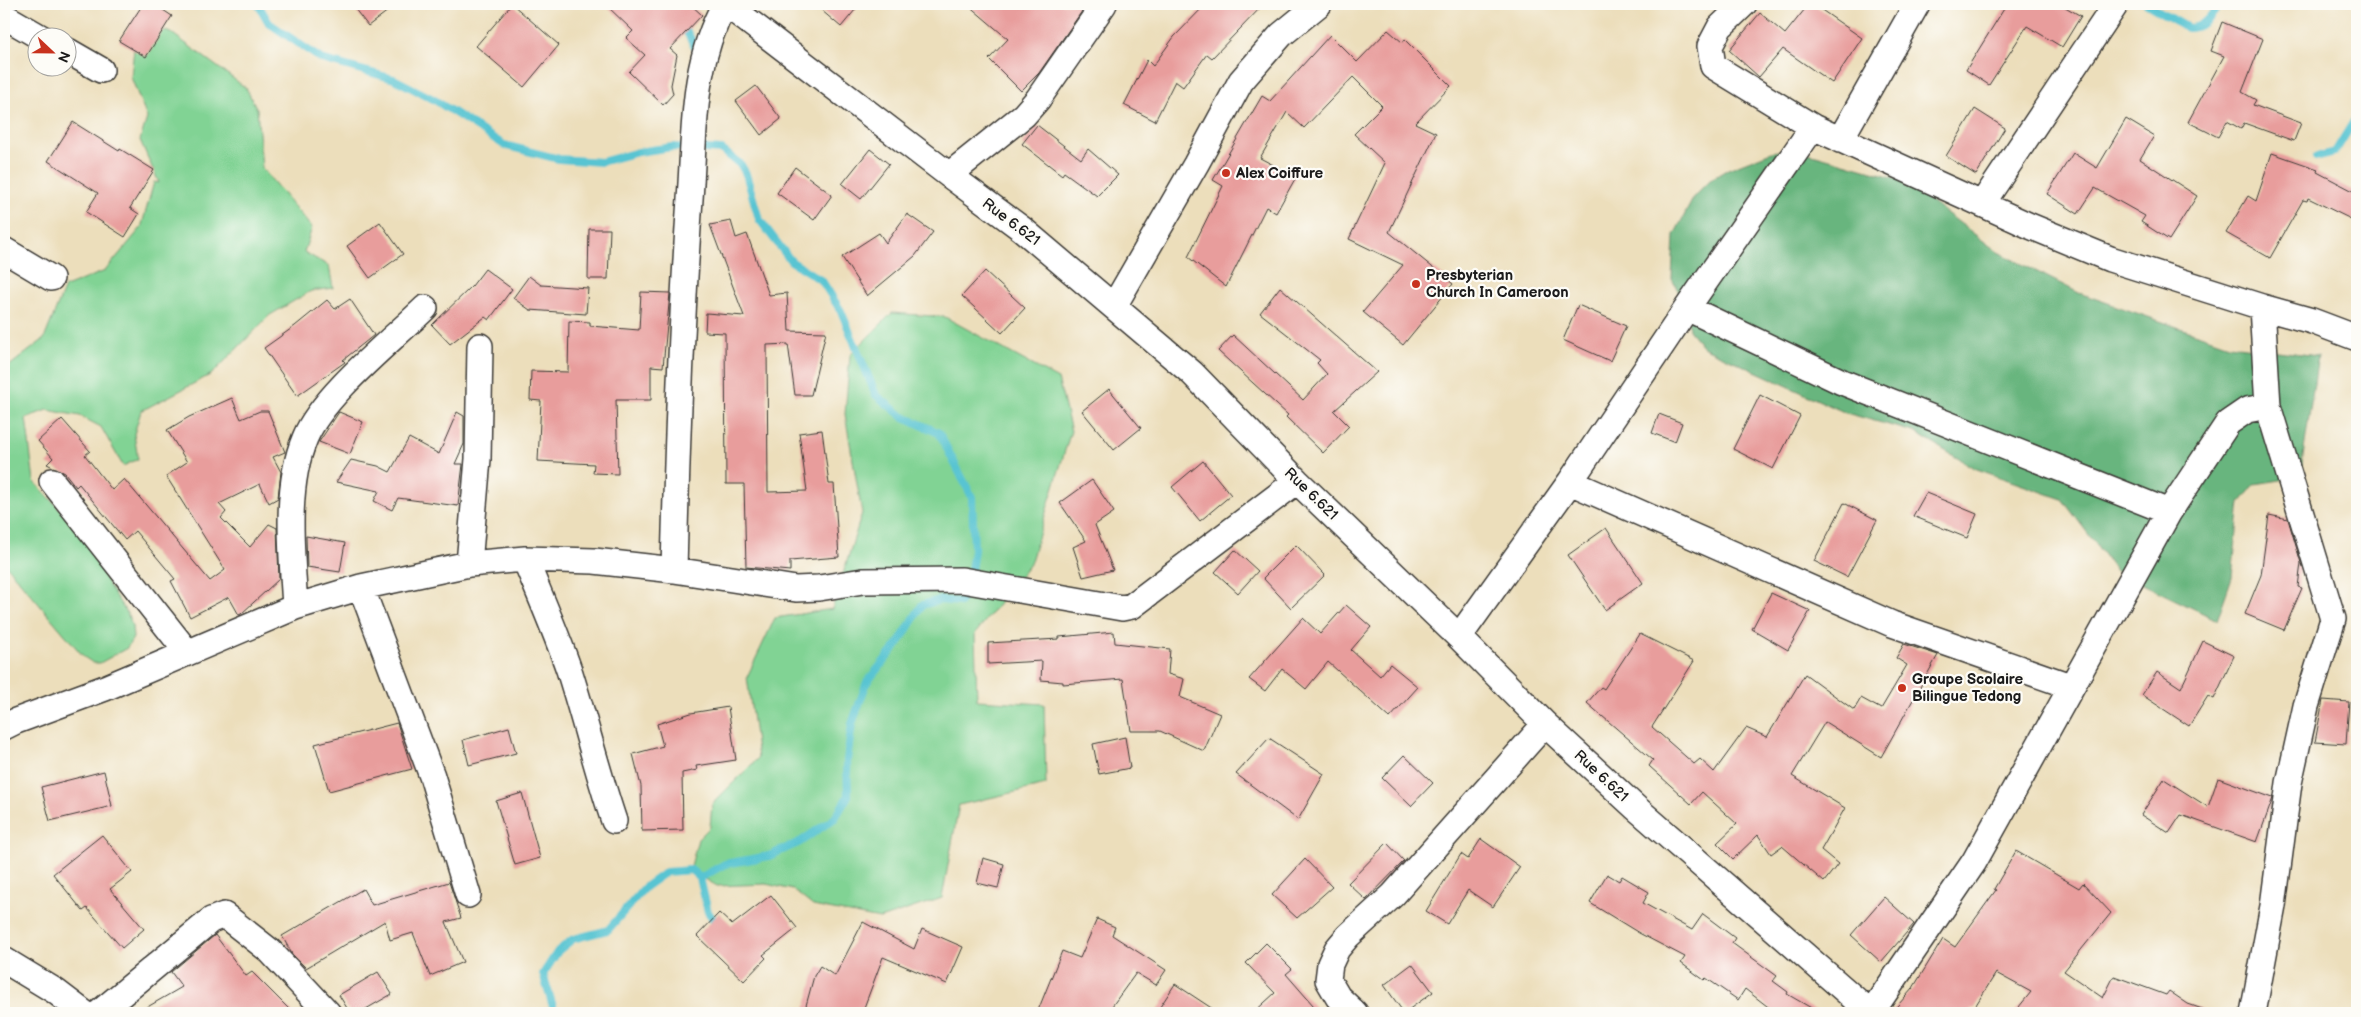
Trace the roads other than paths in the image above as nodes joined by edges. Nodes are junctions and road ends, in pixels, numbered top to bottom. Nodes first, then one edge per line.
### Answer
1 (726, 4) edge
2 (1104, 4) edge
3 (1319, 4) edge
4 (1744, 4) edge
5 (1918, 4) edge
6 (2116, 4) edge
7 (4, 16) edge
8 (28, 30) edge
9 (78, 57) edge
10 (101, 70) dead end
11 (1813, 127) junction
12 (1840, 140) junction
13 (949, 175) junction
14 (1982, 204) junction
15 (4, 250) edge
16 (51, 278) dead end
17 (1114, 306) junction
18 (425, 308) dead end
19 (1687, 308) junction
20 (2262, 308) junction
21 (2357, 338) edge
22 (480, 346) dead end
23 (2268, 406) junction
24 (52, 481) dead end
25 (1297, 481) junction
26 (1570, 482) junction
27 (2169, 512) junction
28 (525, 559) junction
29 (469, 564) junction
30 (674, 570) junction
31 (361, 587) junction
32 (295, 607) junction
33 (1459, 637) junction
34 (187, 652) junction
35 (2070, 686) junction
36 (8, 717) edge
37 (1545, 724) junction
38 (614, 821) dead end
39 (468, 895) dead end
40 (4, 960) edge
41 (84, 1013) edge
42 (99, 1013) edge
43 (328, 1013) edge
44 (1355, 1013) edge
45 (1871, 1013) edge
46 (2253, 1013) edge

1 - 13 street, Rue 6.621
1 - 30 street
2 - 13 street
3 - 17 street
4 - 11 street
5 - 12 street
6 - 14 street
7 - 8 street
9 - 10 street
11 - 12 street
11 - 19 street
12 - 14 street
13 - 17 street, Rue 6.621
14 - 20 street
15 - 16 street
17 - 25 street, Rue 6.621
18 - 32 street
19 - 26 street
19 - 27 street
20 - 21 street
20 - 23 street
22 - 29 street
23 - 27 street
23 - 46 street
24 - 34 street
25 - 30 street
25 - 33 street, Rue 6.621
26 - 33 street
26 - 35 street
27 - 35 street
28 - 29 street
28 - 30 street
28 - 38 street
29 - 31 street
31 - 32 street
31 - 39 street
32 - 34 street
33 - 37 street, Rue 6.621
34 - 36 street
35 - 45 street
37 - 44 street
37 - 45 street, Rue 6.621
40 - 41 street
42 - 43 street

